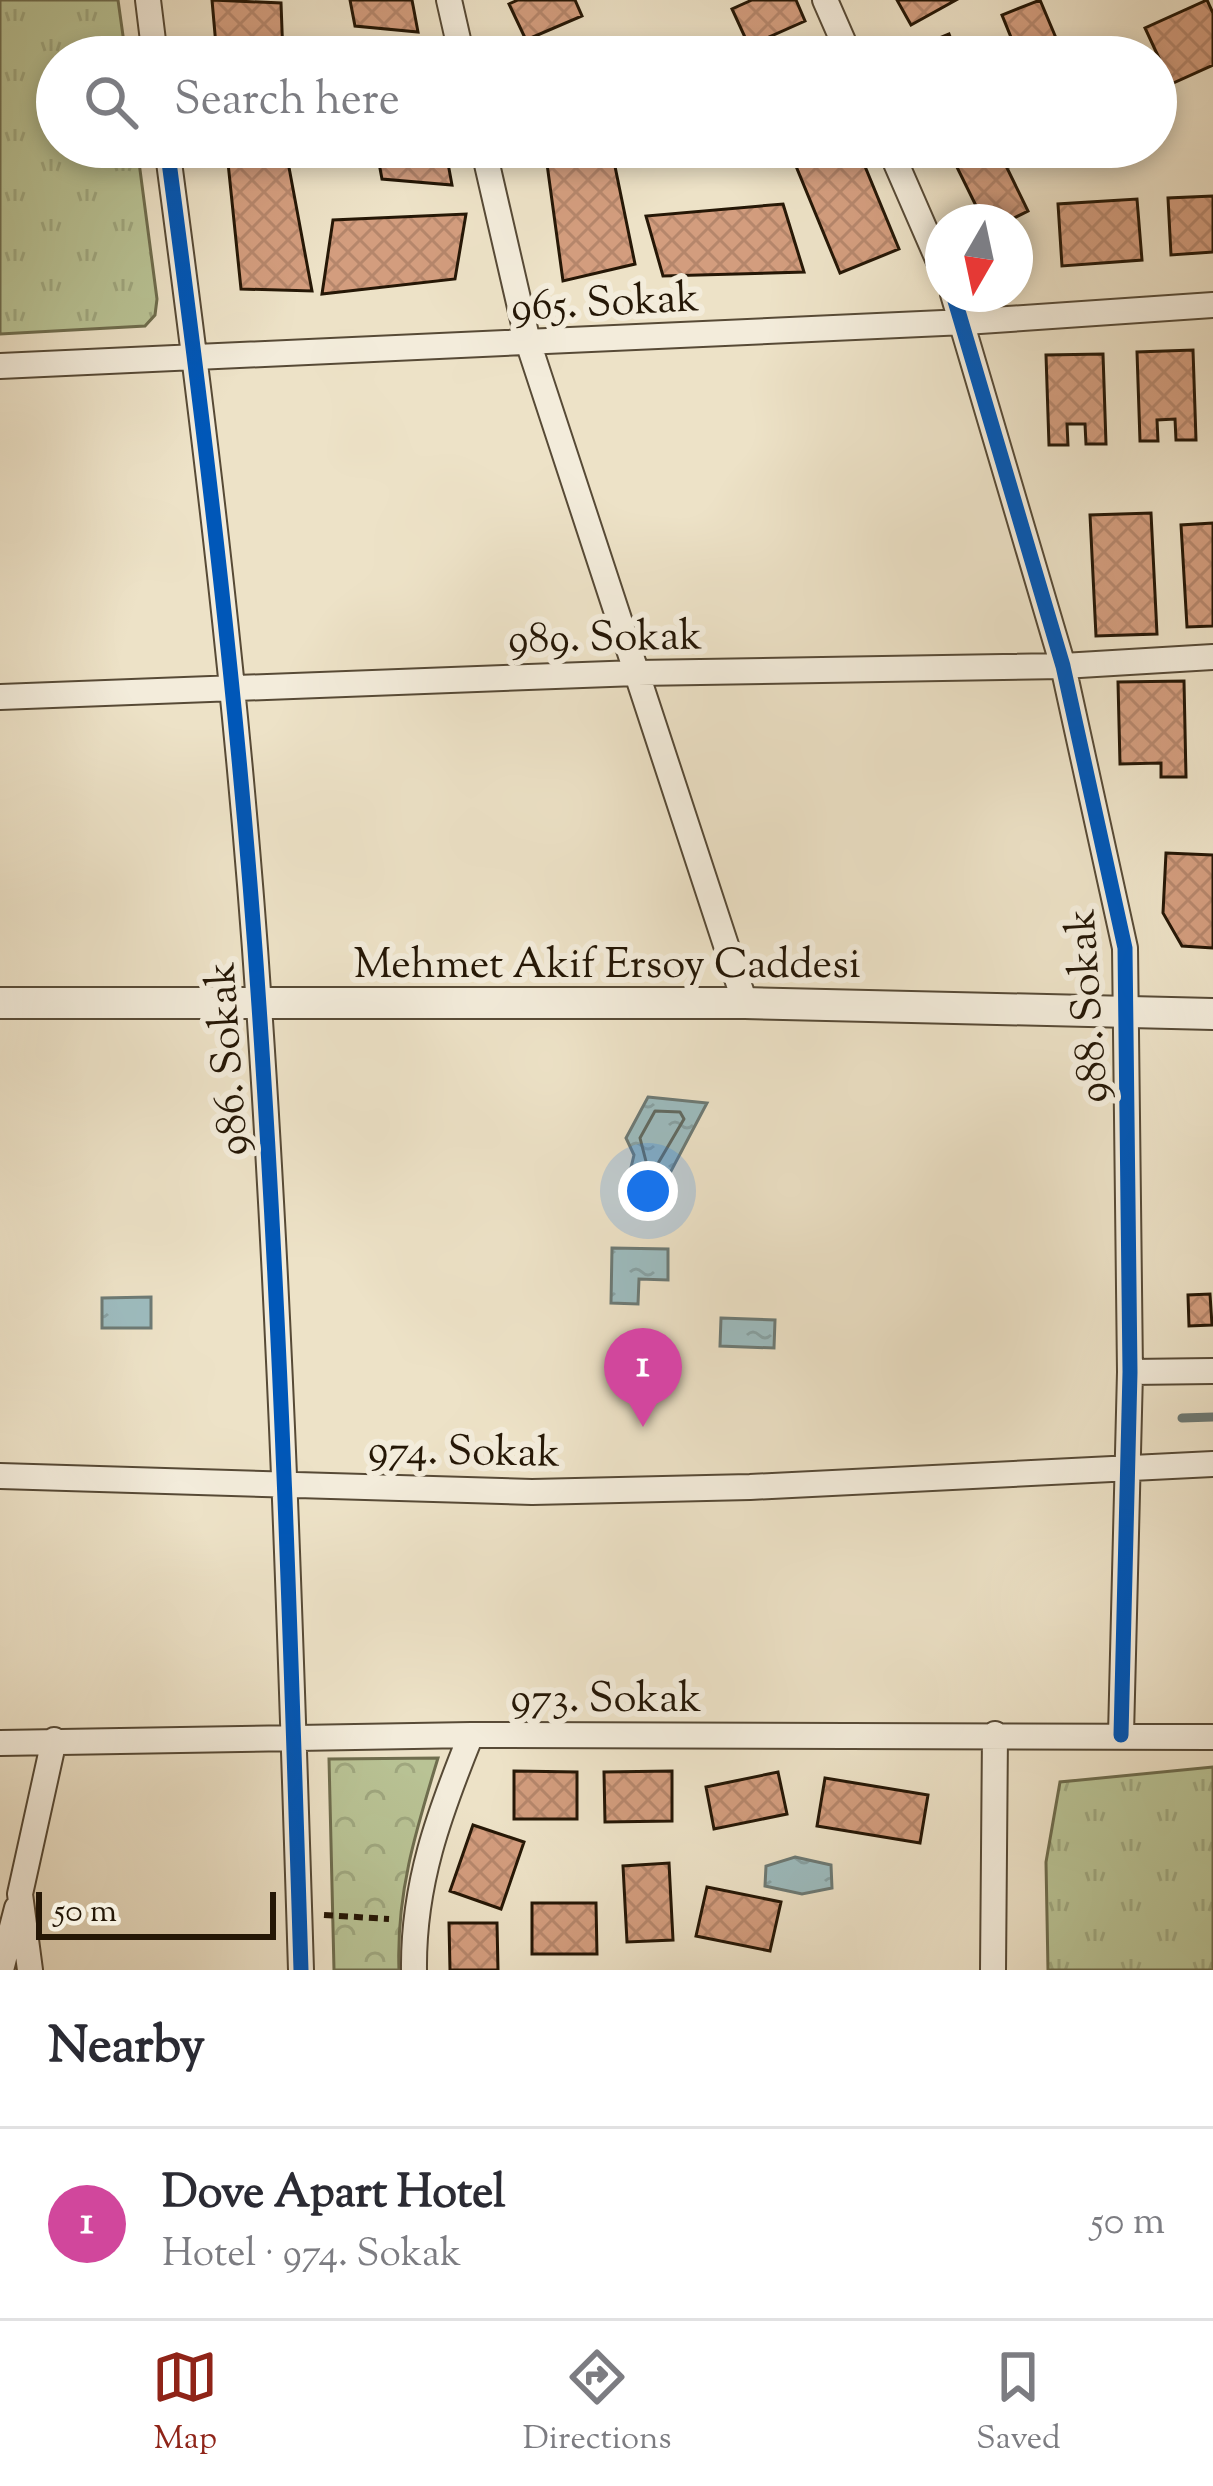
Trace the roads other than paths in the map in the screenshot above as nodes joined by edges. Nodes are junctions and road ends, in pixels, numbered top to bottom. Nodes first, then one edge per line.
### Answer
1 (148, 0) edge
2 (449, 0) edge
3 (825, 0) edge
4 (152, 36) edge
5 (457, 36) edge
6 (841, 36) edge
7 (170, 168) edge
8 (488, 168) edge
9 (898, 168) edge
10 (925, 230) edge
11 (1213, 305) edge
12 (961, 312) edge
13 (965, 322) junction
14 (527, 342) junction
15 (196, 361) junction
16 (0, 366) edge
17 (1213, 657) edge
18 (1063, 666) junction
19 (637, 673) junction
20 (230, 686) junction
21 (0, 697) edge
22 (259, 1001) junction
23 (0, 1003) edge
24 (745, 1004) junction
25 (1130, 1010) junction
26 (1213, 1014) edge
27 (1213, 1371) edge
28 (1130, 1372) junction
29 (1213, 1464) edge
30 (1127, 1468) junction
31 (0, 1476) edge
32 (287, 1483) junction
33 (995, 1734) junction
34 (471, 1735) junction
35 (1120, 1735) junction
36 (1213, 1737) edge
37 (293, 1738) junction
38 (54, 1740) junction
39 (0, 1743) edge
40 (20, 1894) junction
41 (1, 1970) edge
42 (30, 1970) edge
43 (301, 1970) edge
44 (414, 1970) edge
45 (993, 1970) edge

1 - 4 street
2 - 5 street
3 - 6 street
7 - 15 street, 986. Sokak
8 - 14 street
9 - 10 street
11 - 13 street, 965. Sokak
12 - 13 street, 988. Sokak
13 - 14 street, 965. Sokak
13 - 18 street, 988. Sokak
14 - 15 street, 965. Sokak
14 - 19 street
15 - 16 street, 965. Sokak
15 - 20 street, 986. Sokak
17 - 18 street, 989. Sokak
18 - 19 street, 989. Sokak
18 - 25 street, 988. Sokak
19 - 20 street, 989. Sokak
19 - 24 street
20 - 21 street, 989. Sokak
20 - 22 street, 986. Sokak
22 - 23 street, Mehmet Akif Ersoy Caddesi
22 - 24 street, Mehmet Akif Ersoy Caddesi
22 - 32 street, 986. Sokak
24 - 25 street, Mehmet Akif Ersoy Caddesi
25 - 26 street, Mehmet Akif Ersoy Caddesi
25 - 28 street, 988. Sokak
27 - 28 street
28 - 30 street, 988. Sokak
29 - 30 street, 974. Sokak
30 - 32 street, 974. Sokak
30 - 35 street, 988. Sokak
31 - 32 street, 974. Sokak
32 - 37 street, 986. Sokak
33 - 34 street, 973. Sokak
33 - 35 street, 973. Sokak
33 - 45 street
34 - 37 street, 973. Sokak
34 - 44 street
35 - 36 street, 973. Sokak
37 - 38 street, 973. Sokak
37 - 43 street, 986. Sokak
38 - 39 street, 973. Sokak
38 - 40 street
40 - 41 street
40 - 42 street

